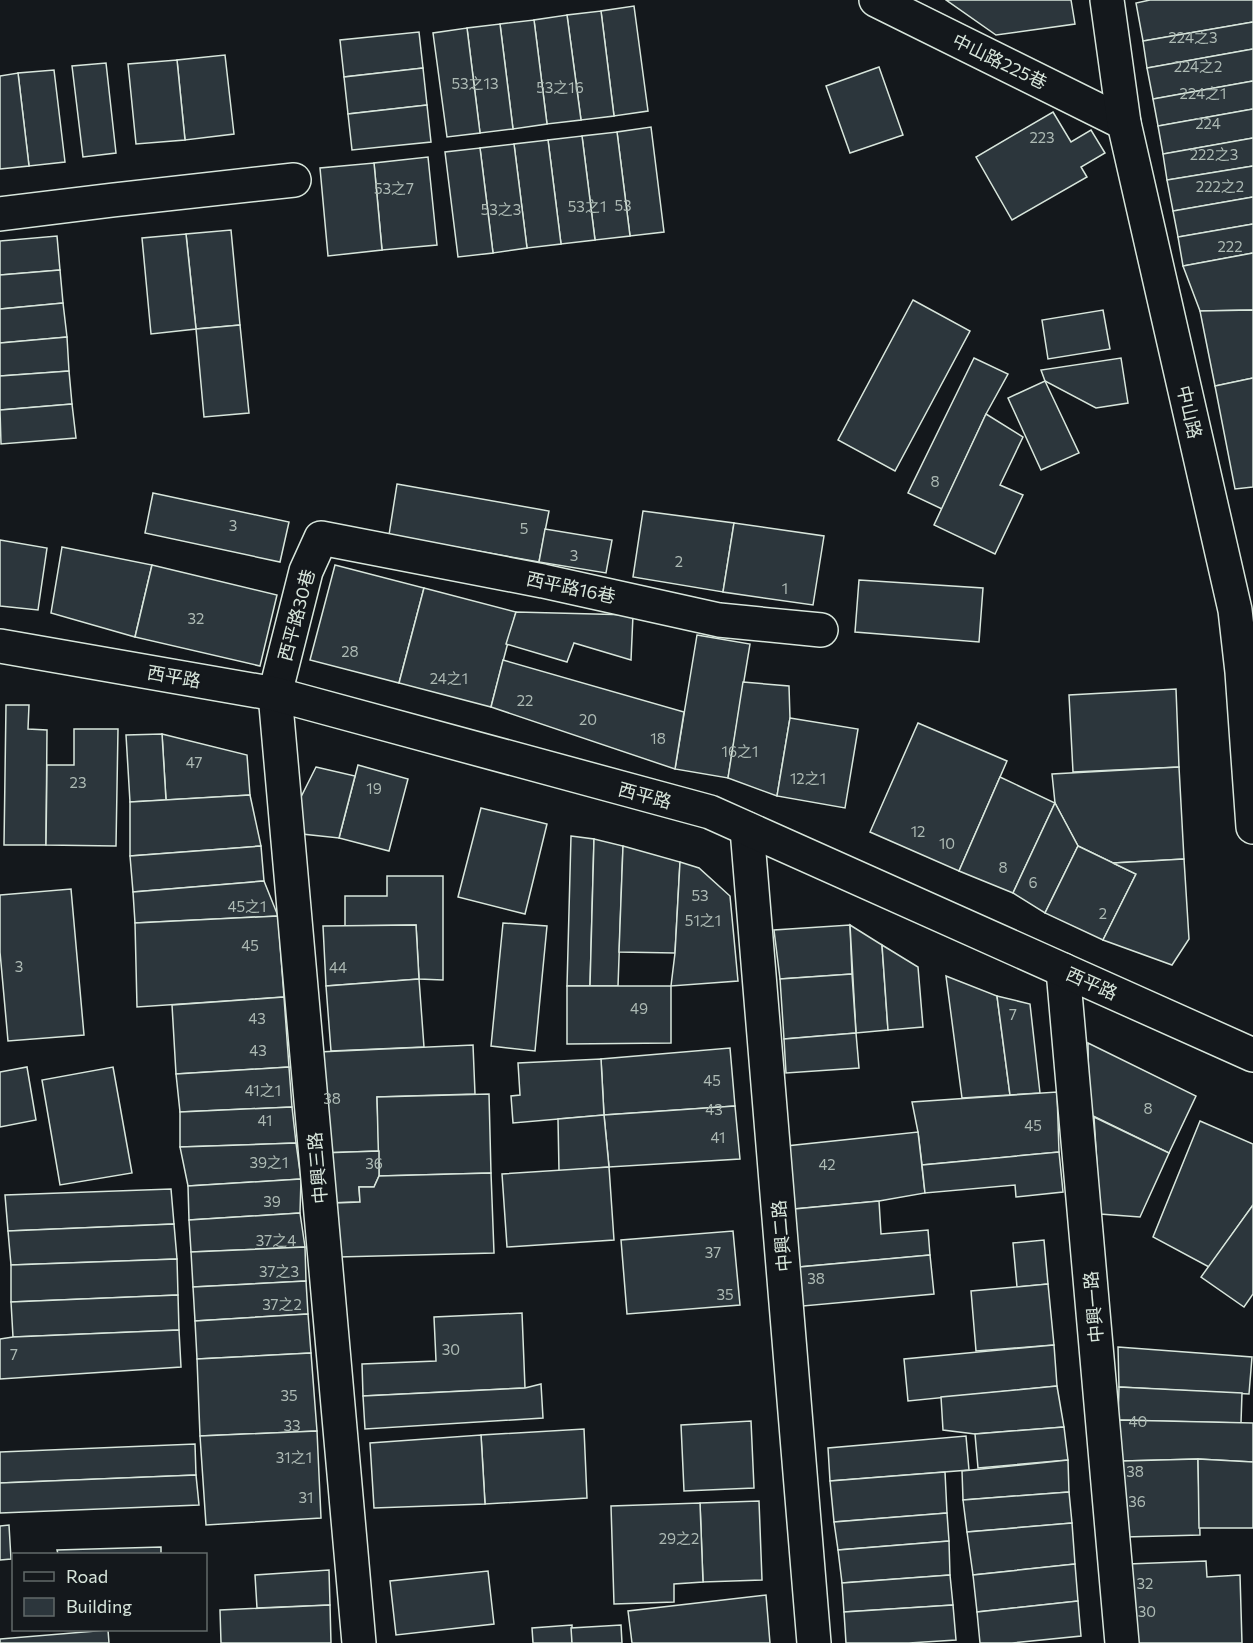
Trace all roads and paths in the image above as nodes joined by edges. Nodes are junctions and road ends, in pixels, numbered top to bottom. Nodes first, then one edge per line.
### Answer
1 (876, 0) edge
2 (1107, 0) edge
3 (1124, 123) junction
4 (294, 180) dead end
5 (0, 214) edge
6 (321, 538) joint
7 (1244, 609) edge
8 (821, 630) dead end
9 (0, 646) edge
10 (275, 694) junction
11 (1253, 827) edge
12 (747, 829) junction
13 (1063, 970) junction
14 (1253, 1055) edge
15 (359, 1643) edge
16 (814, 1643) edge
17 (1122, 1643) edge

1 - 3 street, 中山路225巷
2 - 3 street, 中山路
3 - 7 street, 中山路
4 - 5 street
6 - 8 street, 西平路16巷
6 - 10 street, 西平路30巷
7 - 11 street, 中山路
9 - 10 street, 西平路
10 - 12 street, 西平路
10 - 15 street, 中興三路
12 - 13 street, 西平路
12 - 16 street, 中興二路
13 - 14 street, 西平路
13 - 17 street, 中興一路

